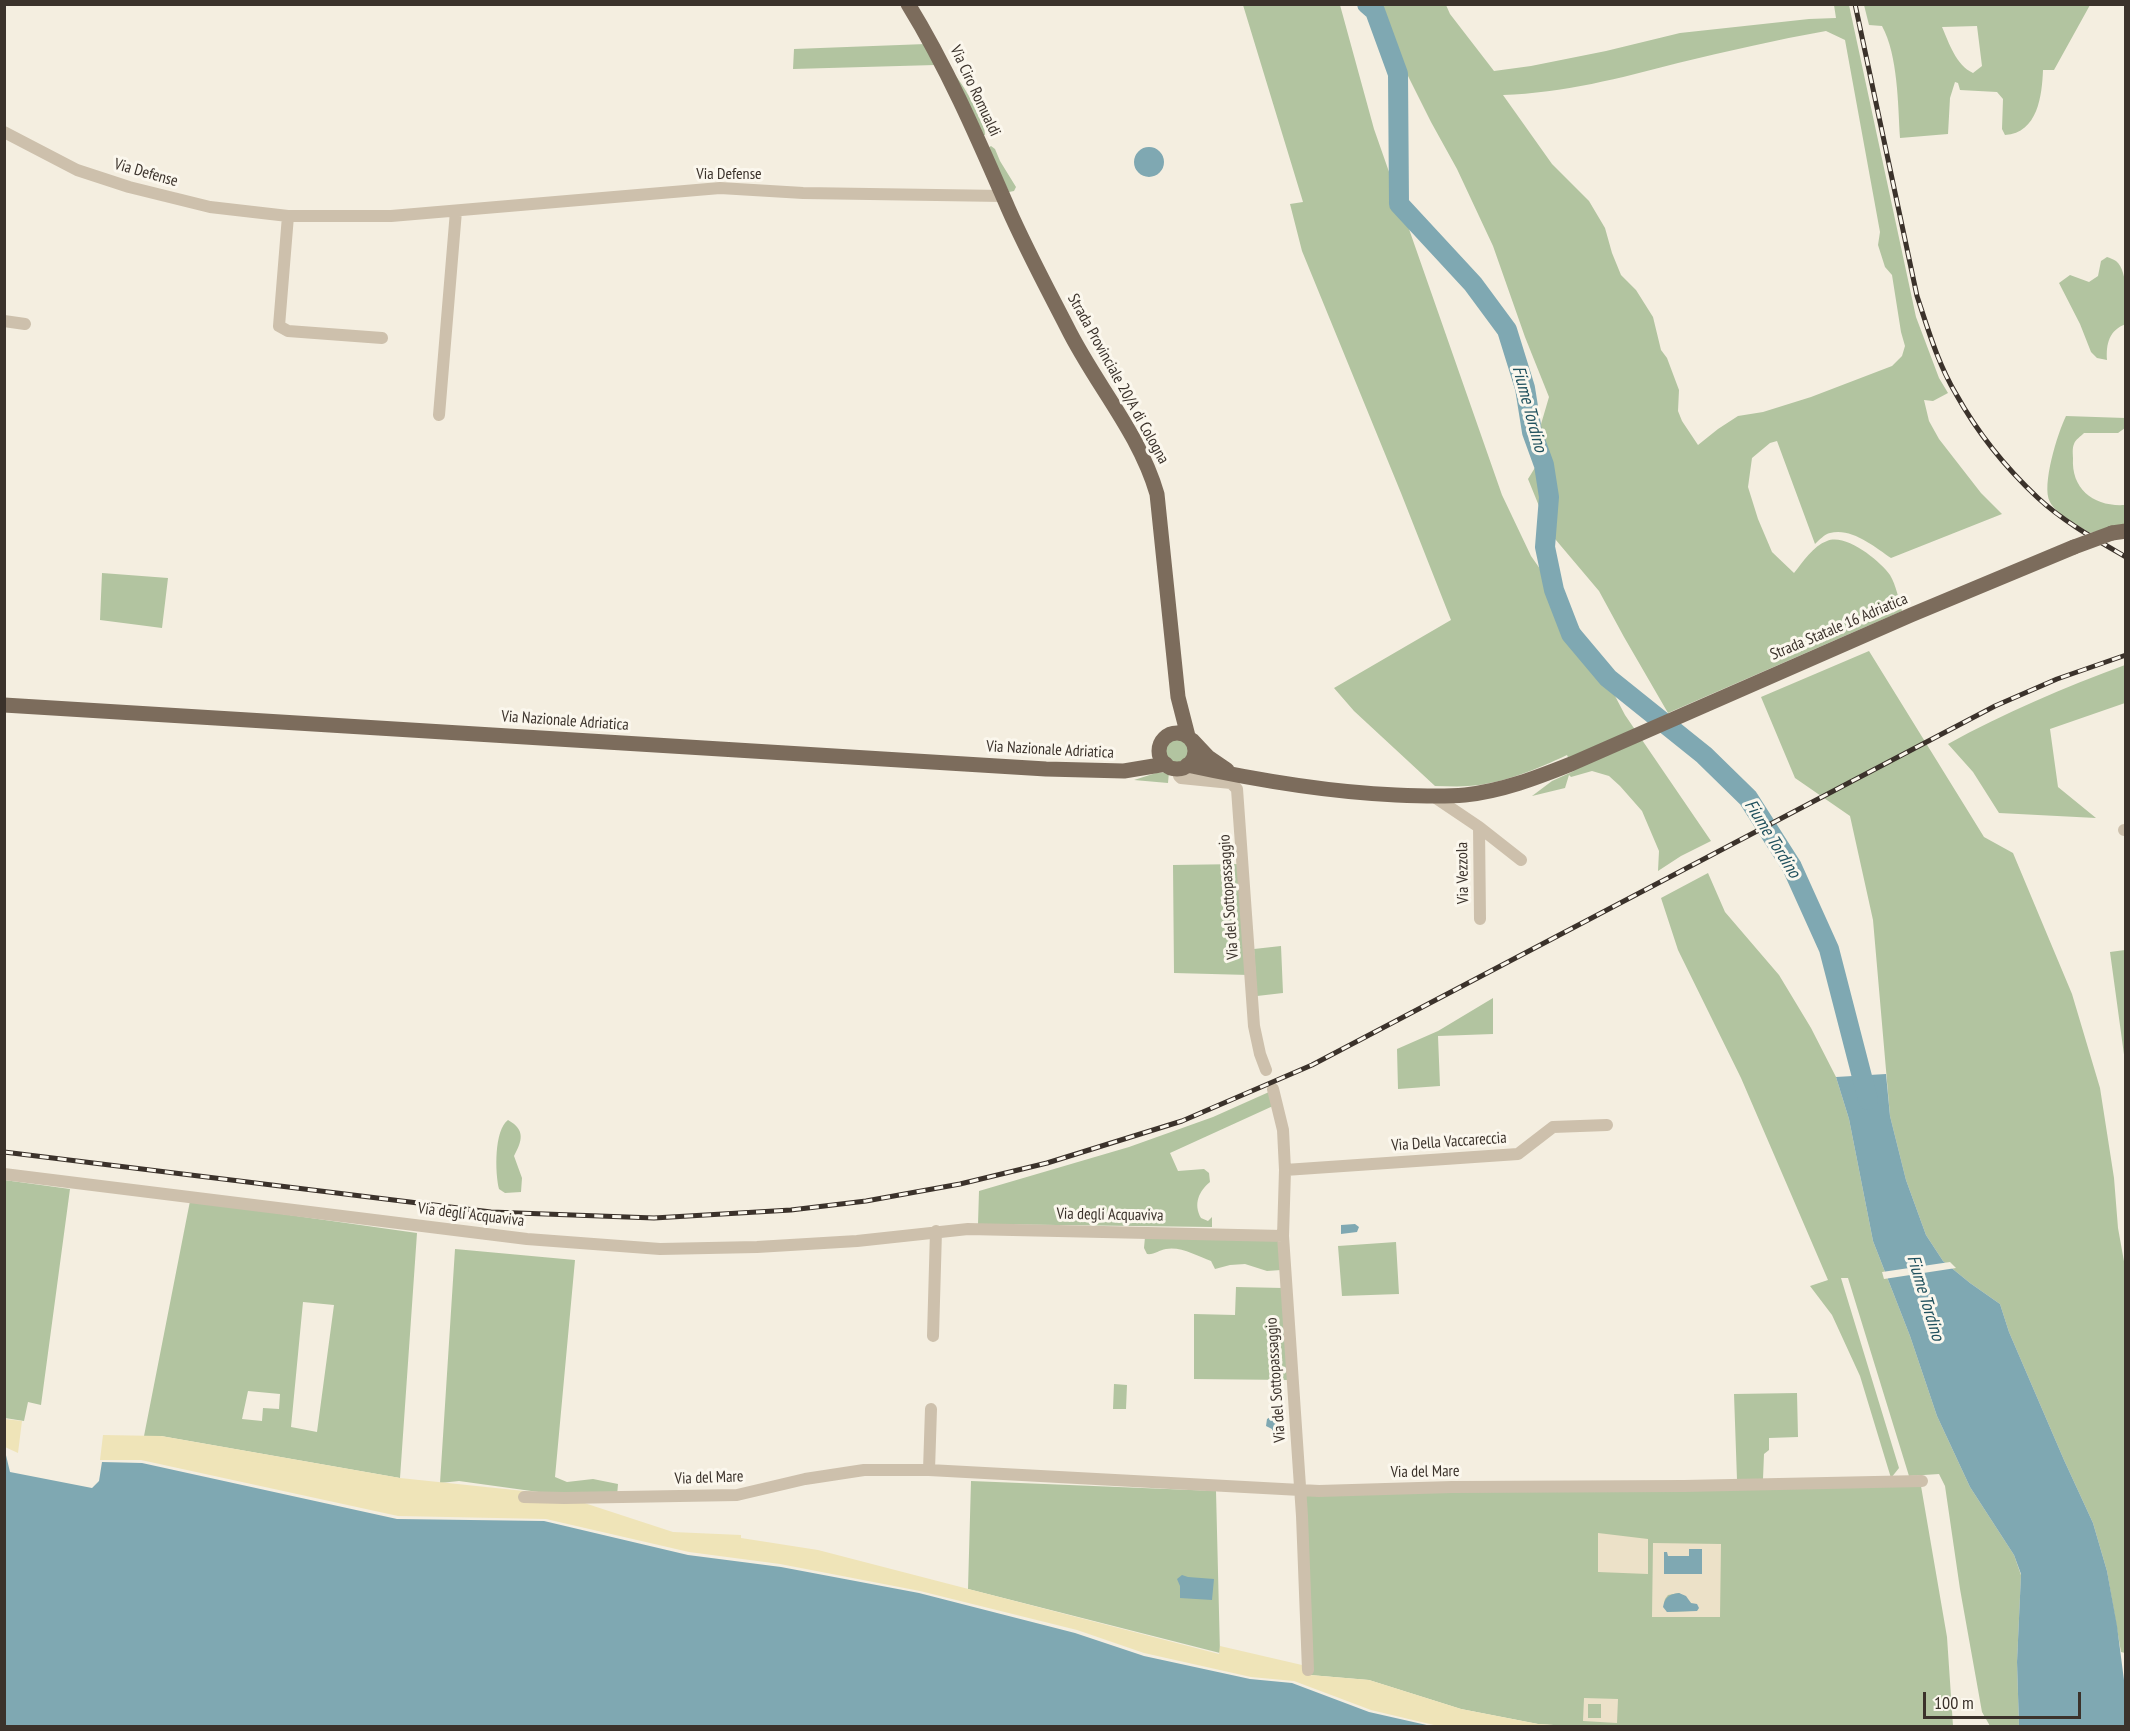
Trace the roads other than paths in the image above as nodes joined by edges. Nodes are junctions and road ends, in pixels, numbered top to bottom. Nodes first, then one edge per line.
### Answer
1 (908, 4) edge
2 (4, 132) edge
3 (1003, 196) junction
4 (456, 211) junction
5 (288, 216) junction
6 (4, 321) edge
7 (25, 324) dead end
8 (382, 338) dead end
9 (439, 415) dead end
10 (2119, 532) edge
11 (1178, 697) junction
12 (4, 705) edge
13 (1190, 738) junction
14 (1161, 742) junction
15 (1570, 764) joint
16 (1177, 766) junction
17 (1124, 771) junction
18 (1235, 776) junction
19 (1440, 796) junction
20 (1479, 827) junction
21 (1521, 860) dead end
22 (1480, 920) dead end
23 (1266, 1070) dead end
24 (1273, 1089) dead end
25 (1607, 1125) dead end
26 (1285, 1170) junction
27 (4, 1174) edge
28 (936, 1232) junction
29 (1283, 1236) junction
30 (933, 1336) dead end
31 (931, 1409) dead end
32 (929, 1470) junction
33 (1922, 1480) dead end
34 (1300, 1490) junction
35 (524, 1497) dead end
36 (1308, 1670) dead end

1 - 3 main road, Via Ciro Romualdi
2 - 5 street, Via Defense
3 - 4 street, Via Defense
3 - 11 main road, Strada Provinciale 20/A di Cologna
4 - 5 street, Via Defense
4 - 9 street
5 - 8 street
6 - 7 street
10 - 15 main road, Strada Statale 16 Adriatica, bridge
11 - 13 main road, Strada Provinciale 20/A di Cologna
11 - 14 main road, Strada Provinciale 20/A di Cologna
12 - 17 main road, Via Nazionale Adriatica
13 - 14 main road
13 - 16 main road
13 - 18 main road, Via Nazionale Adriatica
14 - 16 main road
14 - 17 main road, Via Nazionale Adriatica
15 - 19 main road, Via Nazionale Adriatica
16 - 17 main road, Via Nazionale Adriatica
16 - 18 main road, Via Nazionale Adriatica
16 - 23 street, Via del Sottopassaggio
18 - 19 main road, Via Nazionale Adriatica
19 - 20 street, Via Vezzola
20 - 21 street, Via Vezzola
20 - 22 street, Via Vezzola
24 - 26 street, Via del Sottopassaggio
25 - 26 street, Via Della Vaccareccia
26 - 29 street, Via del Sottopassaggio
27 - 28 street, Via degli Acquaviva
28 - 29 street, Via degli Acquaviva
28 - 30 street
29 - 34 street, Via del Sottopassaggio
31 - 32 street
32 - 34 street, Via del Mare
32 - 35 street, Via del Mare
33 - 34 street, Via del Mare
34 - 36 street, Via del Sottopassaggio

